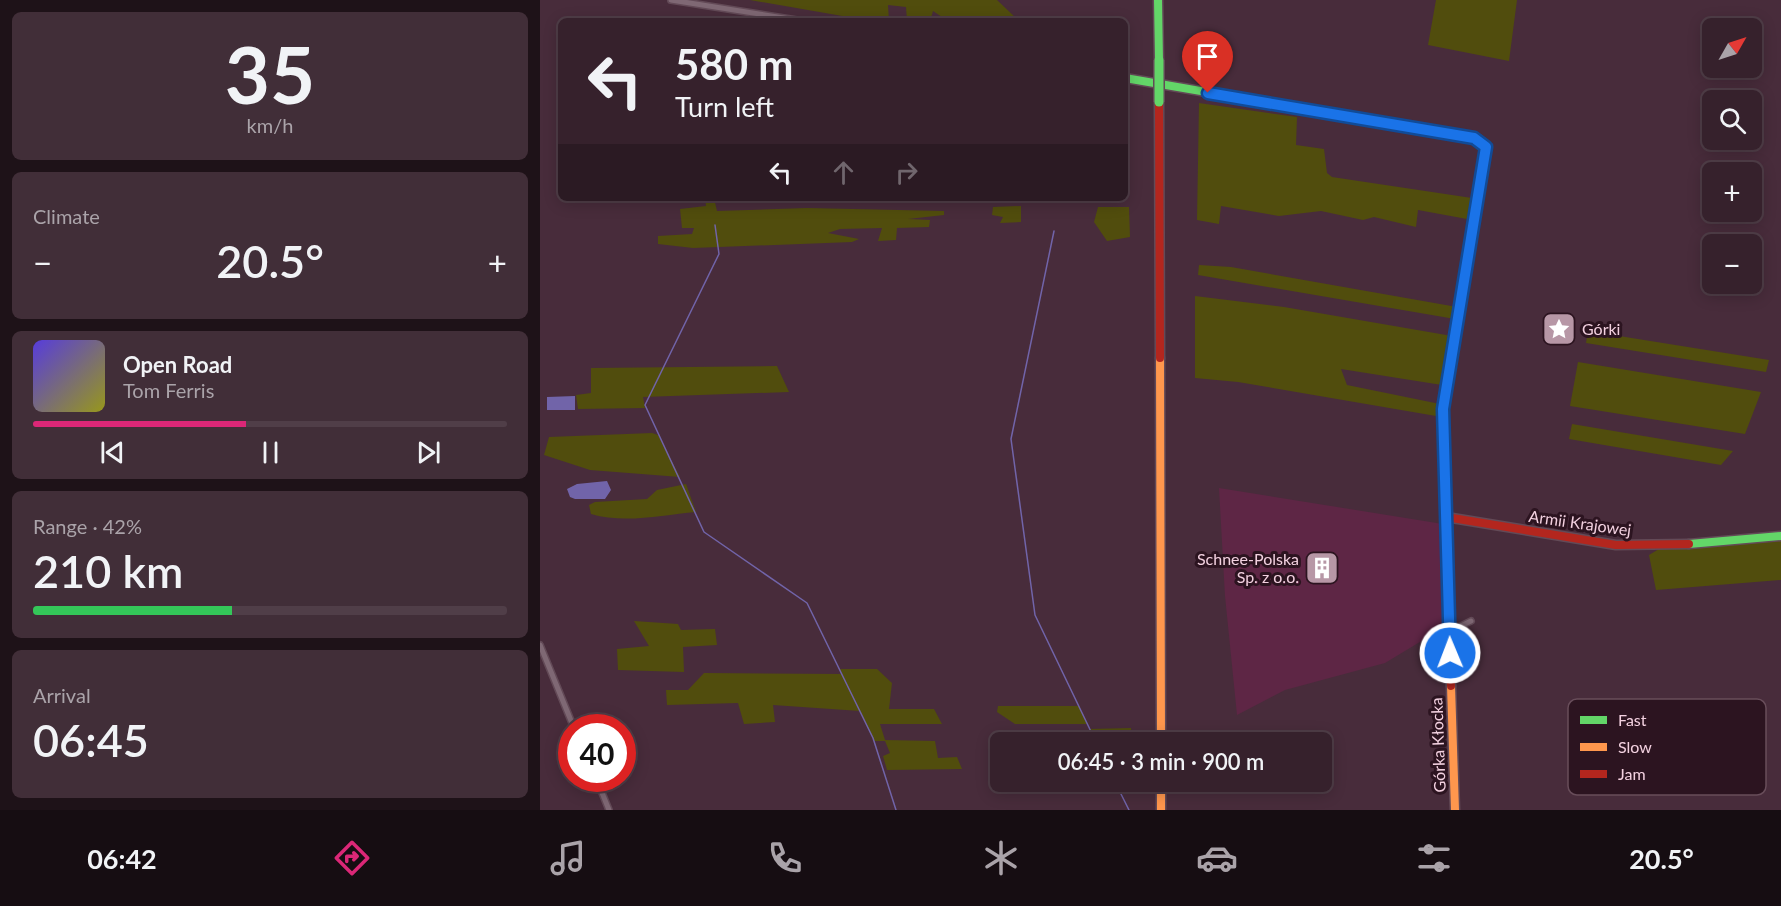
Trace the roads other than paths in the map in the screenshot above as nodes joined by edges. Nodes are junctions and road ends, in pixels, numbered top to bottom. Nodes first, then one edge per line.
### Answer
1 (671, 0) edge
2 (1158, 0) edge
3 (784, 18) edge
4 (1128, 78) edge
5 (1446, 517) junction
6 (1781, 536) edge
7 (1471, 621) dead end
8 (1450, 630) junction
9 (1432, 640) dead end
10 (540, 645) edge
11 (568, 714) edge
12 (1161, 732) edge
13 (602, 792) edge
14 (1161, 792) edge
15 (609, 810) edge
16 (1161, 810) edge
17 (1455, 810) edge

1 - 3 street
2 - 12 street, bridge
4 - 5 street, Górka Kłocka
5 - 6 street, Armii Krajowej
5 - 8 street, Górka Kłocka
7 - 8 street
8 - 9 street
8 - 17 street, Górka Kłocka
10 - 11 street
13 - 15 street
14 - 16 street

